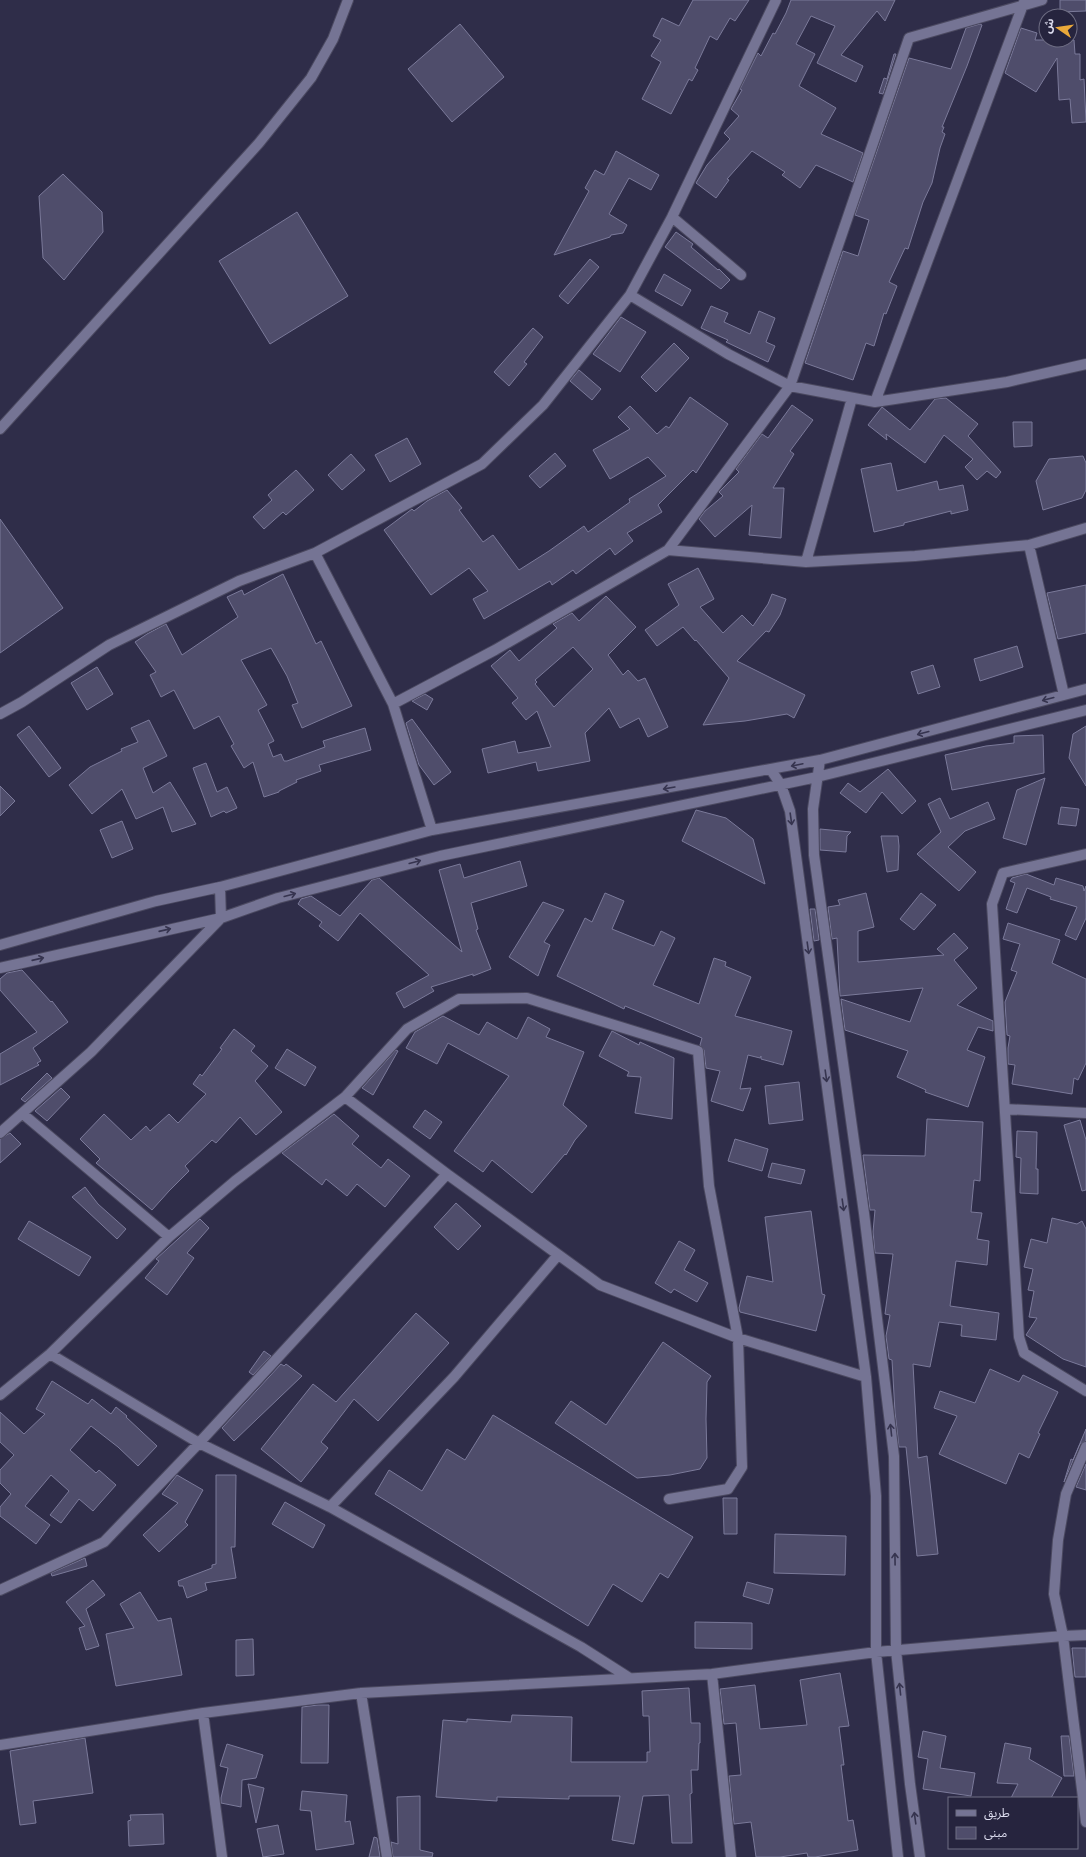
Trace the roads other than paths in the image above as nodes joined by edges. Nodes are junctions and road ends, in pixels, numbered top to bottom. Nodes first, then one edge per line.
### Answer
1 (348, 0) edge
2 (776, 0) edge
3 (1042, 0) edge
4 (1024, 3) edge
5 (672, 217) junction
6 (741, 275) dead end
7 (630, 294) junction
8 (1086, 364) edge
9 (790, 386) junction
10 (852, 398) junction
11 (875, 402) junction
12 (0, 429) edge
13 (1086, 528) edge
14 (1029, 545) junction
15 (668, 550) junction
16 (315, 553) junction
17 (806, 562) junction
18 (1086, 689) edge
19 (1064, 695) junction
20 (393, 704) junction
21 (1086, 710) edge
22 (0, 714) edge
23 (820, 760) junction
24 (771, 770) junction
25 (817, 777) junction
26 (781, 785) junction
27 (432, 830) junction
28 (1086, 854) edge
29 (220, 887) junction
30 (221, 918) junction
31 (0, 945) edge
32 (0, 968) edge
33 (345, 1097) junction
34 (1005, 1109) junction
35 (1086, 1113) edge
36 (23, 1114) junction
37 (0, 1133) edge
38 (447, 1174) junction
39 (170, 1237) junction
40 (558, 1255) junction
41 (738, 1338) junction
42 (50, 1354) junction
43 (866, 1377) junction
44 (1086, 1391) edge
45 (0, 1395) edge
46 (199, 1443) junction
47 (1086, 1448) edge
48 (669, 1499) dead end
49 (330, 1507) junction
50 (0, 1590) edge
51 (1086, 1635) edge
52 (1063, 1636) junction
53 (896, 1650) junction
54 (876, 1652) junction
55 (712, 1674) junction
56 (628, 1677) junction
57 (361, 1693) junction
58 (203, 1713) junction
59 (0, 1745) edge
60 (1085, 1817) edge
61 (222, 1857) edge
62 (387, 1857) edge
63 (731, 1857) edge
64 (898, 1857) edge
65 (920, 1857) edge

1 - 12 street
2 - 5 street
3 - 4 street
4 - 9 street
4 - 11 street
5 - 6 street
5 - 7 street
7 - 9 street
7 - 16 street
8 - 11 street
9 - 10 street
9 - 15 street
10 - 11 street
10 - 17 street
13 - 14 street
14 - 17 street
14 - 19 street
15 - 17 street
15 - 20 street
16 - 20 street
16 - 22 street
18 - 19 street
19 -> 23 street
20 - 27 street
21 - 25 street
23 -> 24 street
23 - 25 street
24 - 26 street
24 -> 27 street
25 - 26 street
53 -> 25 street
30 -> 26 street
26 -> 43 street
27 - 29 street
28 - 34 street
29 - 30 street
29 - 31 street
32 -> 30 street
30 - 36 street
33 - 38 street
33 - 39 street
33 - 41 street
34 - 35 street
34 - 44 street
36 - 37 street
36 - 39 street
38 - 40 street
38 - 46 street
39 - 42 street
40 - 41 street
40 - 49 street
41 - 43 street
41 - 48 street
42 - 45 street
42 - 46 street
43 - 54 street
46 - 49 street
46 - 50 street
47 - 52 street
49 - 56 street
51 - 52 street
52 - 53 street
52 - 60 street
53 - 54 street
65 -> 53 street
54 - 55 street
54 - 64 street
55 - 56 street
55 - 63 street
56 - 57 street
57 - 58 street
57 - 62 street
58 - 59 street
58 - 61 street

